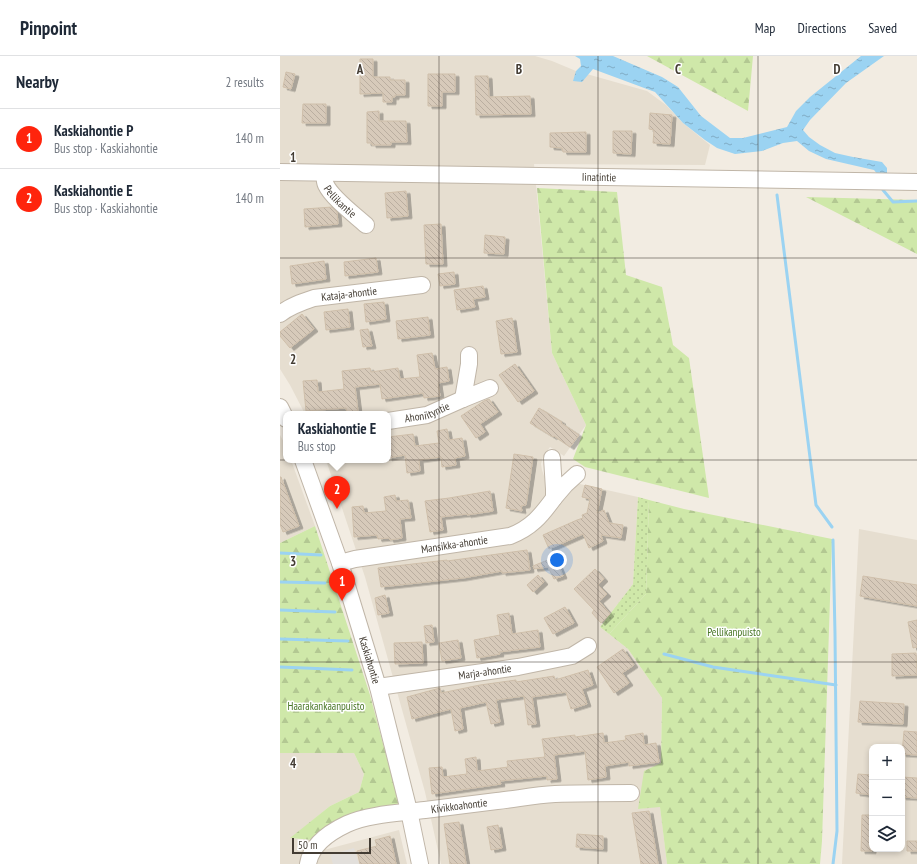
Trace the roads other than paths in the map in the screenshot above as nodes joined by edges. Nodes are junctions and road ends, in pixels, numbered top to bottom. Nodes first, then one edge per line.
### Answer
1 (280, 172) edge
2 (324, 173) junction
3 (917, 182) edge
4 (366, 225) dead end
5 (422, 285) dead end
6 (280, 314) edge
7 (469, 355) dead end
8 (490, 388) dead end
9 (463, 399) junction
10 (391, 421) edge
11 (552, 458) dead end
12 (304, 463) edge
13 (577, 474) dead end
14 (554, 498) junction
15 (340, 563) junction
16 (588, 646) dead end
17 (378, 687) junction
18 (631, 793) dead end
19 (409, 811) junction
20 (308, 864) edge
21 (420, 864) edge

1 - 2 street, Iinatintie
2 - 3 street, Iinatintie
2 - 4 street, Pellikantie
5 - 6 street, Kataja-ahontie
7 - 9 street
8 - 9 street, Ahoniityntie
9 - 10 street, Ahoniityntie
11 - 14 street
12 - 15 street, Kaskiahontie
13 - 14 street, Mansikka-ahontie
14 - 15 street, Mansikka-ahontie
15 - 17 street, Kaskiahontie
16 - 17 street, Marja-ahontie
17 - 19 street, Kaskiahontie
18 - 19 street, Kivikkoahontie
19 - 20 street, Kivikkoahontie
19 - 21 street, Kaskiahontie

